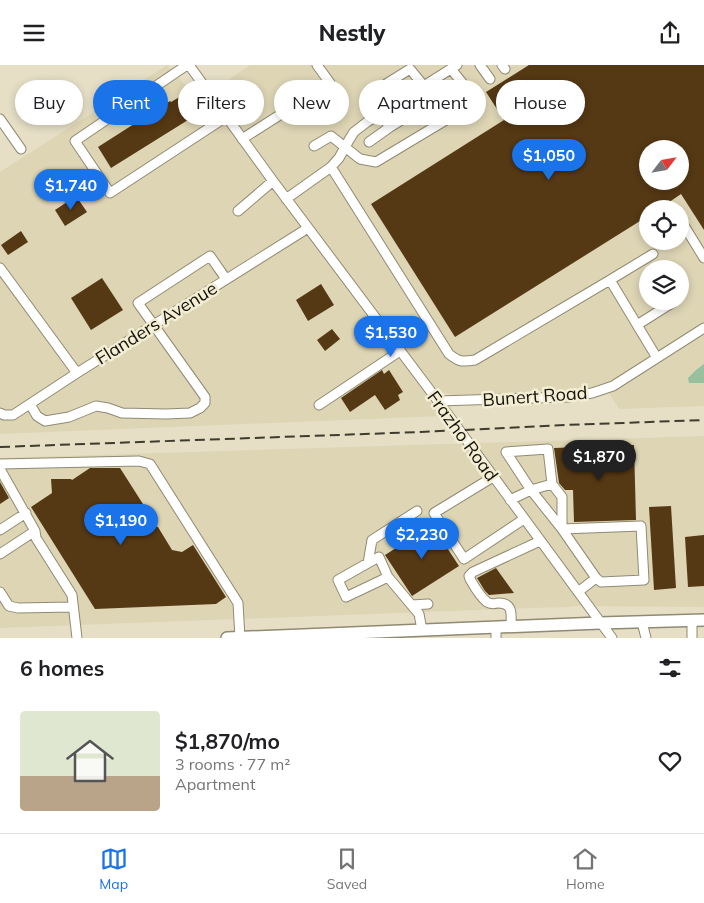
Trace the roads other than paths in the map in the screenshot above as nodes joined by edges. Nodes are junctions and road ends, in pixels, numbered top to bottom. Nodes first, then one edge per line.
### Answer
1 (188, 65) edge
2 (317, 65) edge
3 (480, 65) edge
4 (454, 67) edge
5 (490, 79) dead end
6 (199, 80) edge
7 (392, 80) edge
8 (419, 80) edge
9 (433, 80) edge
10 (0, 119) edge
11 (214, 125) edge
12 (232, 125) edge
13 (363, 125) edge
14 (393, 125) edge
15 (390, 127) joint
16 (242, 139) junction
17 (368, 142) dead end
18 (314, 146) dead end
19 (345, 147) junction
20 (21, 149) dead end
21 (331, 167) junction
22 (273, 181) junction
23 (286, 199) junction
24 (238, 211) dead end
25 (308, 228) junction
26 (689, 234) edge
27 (653, 254) dead end
28 (704, 258) edge
29 (0, 269) edge
30 (226, 279) junction
31 (610, 280) junction
32 (661, 310) edge
33 (154, 325) junction
34 (637, 325) junction
35 (704, 328) edge
36 (400, 351) junction
37 (657, 358) junction
38 (78, 373) junction
39 (438, 401) junction
40 (30, 404) junction
41 (319, 405) dead end
42 (2, 414) edge
43 (0, 464) edge
44 (0, 469) edge
45 (493, 477) junction
46 (552, 484) junction
47 (531, 490) junction
48 (510, 500) junction
49 (417, 511) dead end
50 (26, 513) junction
51 (524, 519) junction
52 (562, 529) junction
53 (0, 530) edge
54 (35, 531) junction
55 (540, 541) junction
56 (0, 554) edge
57 (368, 563) junction
58 (388, 577) junction
59 (596, 578) junction
60 (0, 592) edge
61 (578, 592) junction
62 (428, 604) dead end
63 (412, 605) junction
64 (73, 607) junction
65 (692, 621) junction
66 (704, 621) edge
67 (642, 622) junction
68 (600, 623) junction
69 (511, 627) junction
70 (422, 630) junction
71 (454, 633) edge
72 (496, 633) edge
73 (409, 634) edge
74 (311, 636) edge
75 (256, 637) edge
76 (77, 638) edge
77 (227, 638) edge
78 (240, 638) edge
79 (612, 638) edge
80 (646, 638) edge
81 (692, 638) edge

1 - 6 street, Frazho Road
1 - 11 street
2 - 16 street
3 - 5 street
4 - 9 street
4 - 19 street
7 - 8 street
10 - 20 street
12 - 16 street, Frazho Road
13 - 19 street
14 - 15 street
15 - 17 street
16 - 22 street, Frazho Road
18 - 19 street
19 - 21 street
21 - 23 street
21 - 31 street
22 - 23 street, Frazho Road
22 - 24 street
23 - 25 street, Frazho Road
25 - 30 street, Flanders Avenue
25 - 36 street, Frazho Road
26 - 28 street
27 - 31 street
29 - 38 street
30 - 33 street, Flanders Avenue
30 - 33 street
31 - 34 street
32 - 34 street
33 - 38 street, Flanders Avenue
33 - 40 street
34 - 37 street
35 - 37 street, Bunert Road
36 - 39 street, Frazho Road
36 - 41 street
37 - 39 street, Bunert Road
38 - 40 street, Flanders Avenue
39 - 45 street, Frazho Road
40 - 42 street, Flanders Avenue
43 - 78 street
44 - 50 street
45 - 48 street, Frazho Road
45 - 51 street
46 - 47 street
46 - 47 street
46 - 52 street
47 - 48 street
47 - 52 street
48 - 51 street, Frazho Road
49 - 57 street
50 - 53 street
50 - 54 street
51 - 55 street, Frazho Road
52 - 59 street
52 - 59 street
54 - 56 street
54 - 64 street
55 - 61 street, Frazho Road
55 - 69 street
57 - 58 street
57 - 58 street
58 - 63 street
59 - 61 street
60 - 64 street
61 - 68 street, Frazho Road
62 - 63 street
63 - 70 street
64 - 76 street
65 - 66 main road
65 - 67 main road
65 - 81 street
67 - 68 main road
67 - 80 street
68 - 69 main road
68 - 79 street, Frazho Road
69 - 72 main road
70 - 71 main road
70 - 73 main road
71 - 72 main road
73 - 74 main road
74 - 75 main road
75 - 78 main road
77 - 78 main road

